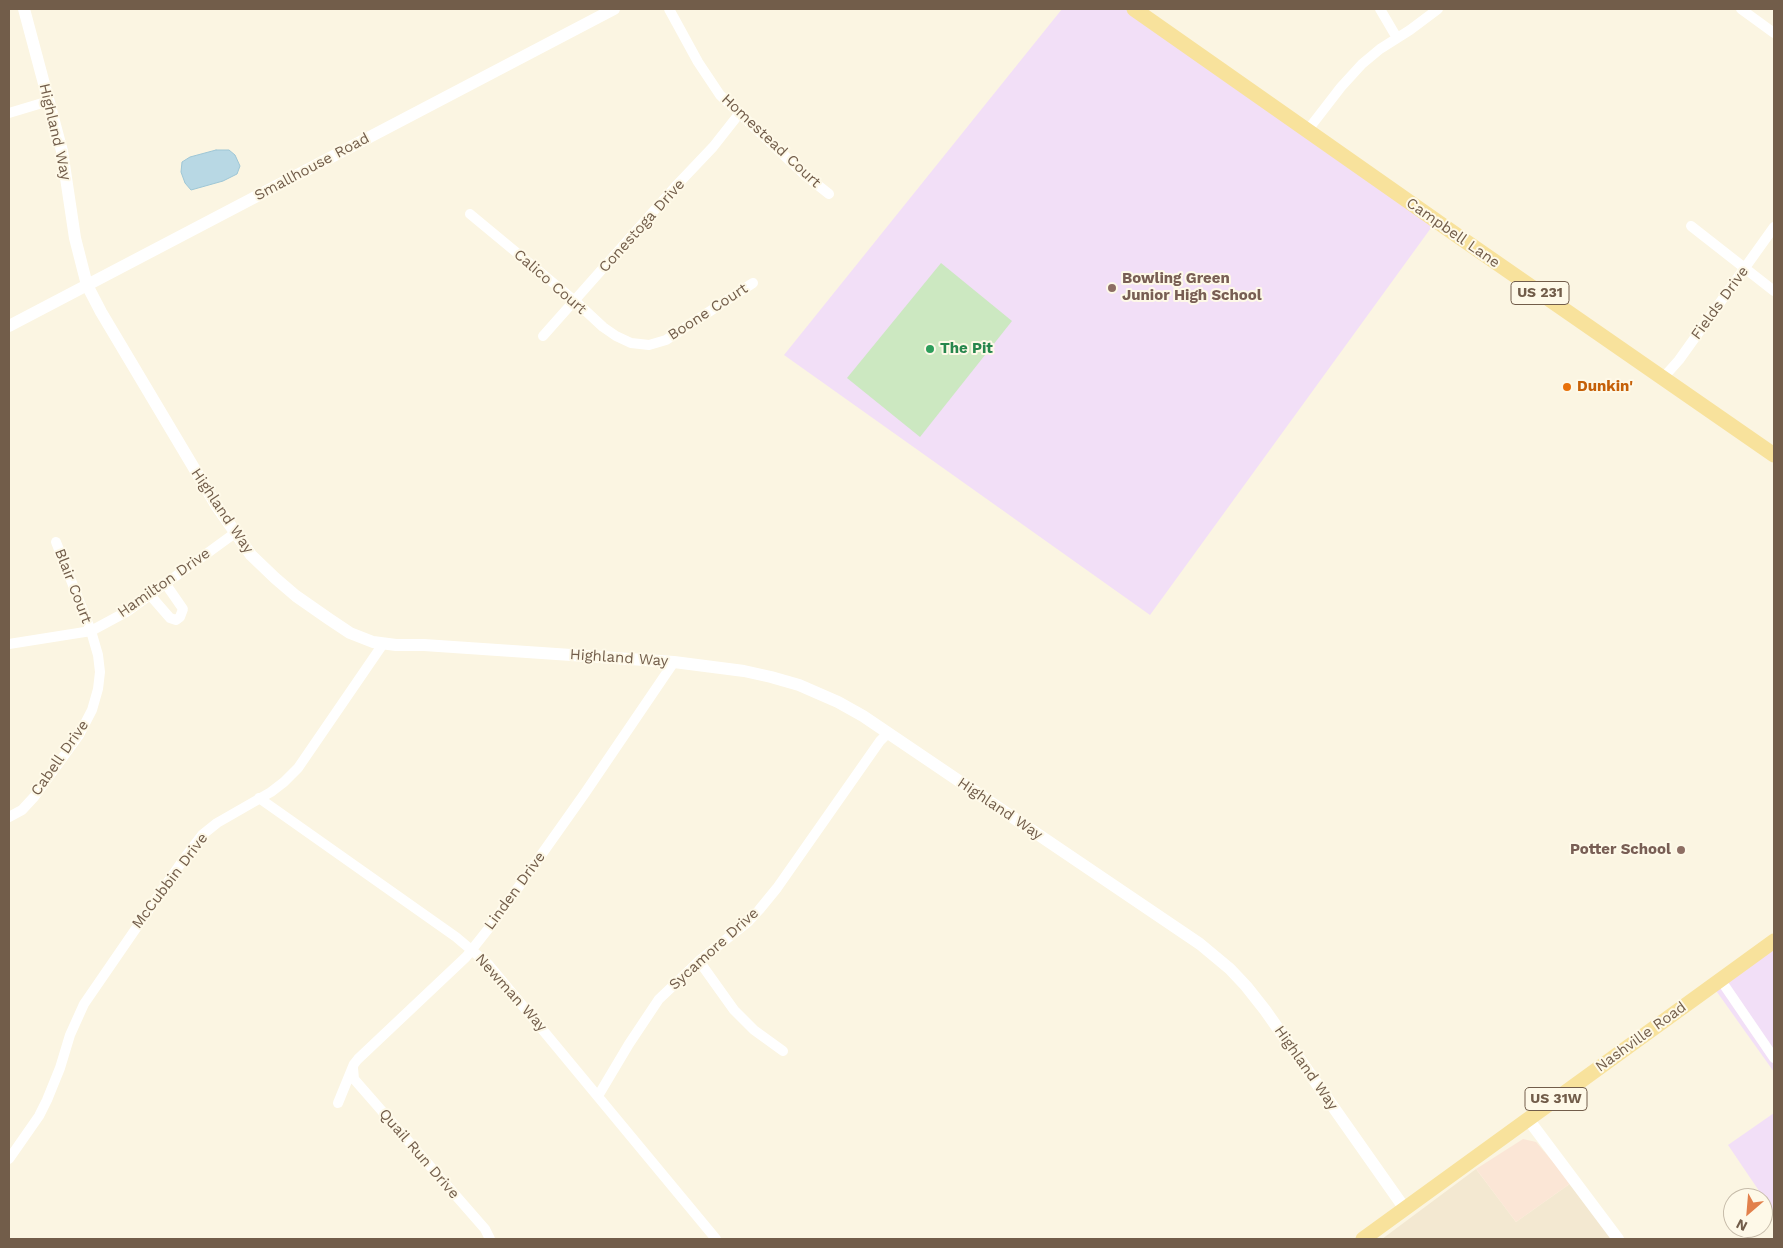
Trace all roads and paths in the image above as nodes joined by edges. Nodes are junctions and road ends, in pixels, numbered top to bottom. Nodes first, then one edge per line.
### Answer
1 (24, 9) edge
2 (614, 9) edge
3 (669, 9) edge
4 (1134, 9) edge
5 (1380, 9) edge
6 (1438, 9) edge
7 (1747, 11) edge
8 (1774, 33) edge
9 (1397, 38) junction
10 (49, 101) junction
11 (9, 113) edge
12 (739, 114) junction
13 (1307, 131) junction
14 (829, 194) dead end
15 (470, 214) dead end
16 (1691, 226) dead end
17 (1774, 227) edge
18 (1745, 269) junction
19 (753, 282) dead end
20 (87, 285) junction
21 (1774, 291) edge
22 (575, 301) junction
23 (9, 326) edge
24 (543, 336) dead end
25 (634, 344) joint
26 (1663, 378) junction
27 (1774, 455) edge
28 (234, 533) junction
29 (56, 542) dead end
30 (165, 583) junction
31 (150, 594) junction
32 (91, 631) junction
33 (9, 644) edge
34 (383, 644) junction
35 (674, 662) junction
36 (888, 733) junction
37 (259, 798) junction
38 (9, 817) edge
39 (1774, 941) edge
40 (472, 950) junction
41 (699, 961) junction
42 (1720, 979) junction
43 (783, 1051) dead end
44 (1774, 1058) edge
45 (353, 1067) junction
46 (598, 1096) junction
47 (338, 1103) dead end
48 (1528, 1119) junction
49 (9, 1159) edge
50 (1405, 1209) junction
51 (490, 1239) edge
52 (716, 1239) edge
53 (1363, 1239) edge
54 (1618, 1239) edge

1 - 10 street, Highland Way
2 - 20 street, Smallhouse Road
3 - 12 street, Homestead Court
4 - 13 main road, Campbell Lane / US 231
5 - 9 street
6 - 9 street
7 - 8 street
9 - 13 street
10 - 11 street
10 - 20 street, Highland Way
12 - 14 street, Homestead Court
12 - 22 street, Conestoga Drive
13 - 26 main road, Campbell Lane / US 231
15 - 22 street, Calico Court
16 - 18 street
17 - 18 street, Fields Drive
18 - 21 street
18 - 26 street, Fields Drive
19 - 25 street, Boone Court
20 - 23 street, Smallhouse Road
20 - 28 street, Highland Way
22 - 24 street, Conestoga Drive
22 - 25 street, Calico Court
26 - 27 main road, Campbell Lane / US 231
28 - 30 street, Hamilton Drive
28 - 34 street, Highland Way
29 - 32 street, Blair Court
30 - 31 street, Hamilton Drive
30 - 31 street
31 - 32 street, Hamilton Drive
32 - 33 street, Hamilton Drive
32 - 38 street, Cabell Drive
34 - 35 street, Highland Way
34 - 37 street, McCubbin Drive
35 - 36 street, Highland Way
35 - 40 street, Linden Drive
36 - 41 street, Sycamore Drive
36 - 50 street, Highland Way
37 - 40 street, Newman Way
37 - 49 street, McCubbin Drive
39 - 42 main road, Nashville Road / US 31W
40 - 45 street, Linden Drive
40 - 46 street, Newman Way
41 - 43 street
41 - 46 street, Sycamore Drive
42 - 44 street
42 - 48 main road, Nashville Road / US 31W
45 - 47 street, Linden Drive
45 - 51 street, Quail Run Drive
46 - 52 street, Newman Way
48 - 50 main road, Nashville Road / US 31W
48 - 54 street
50 - 53 main road, Nashville Road / US 31W

